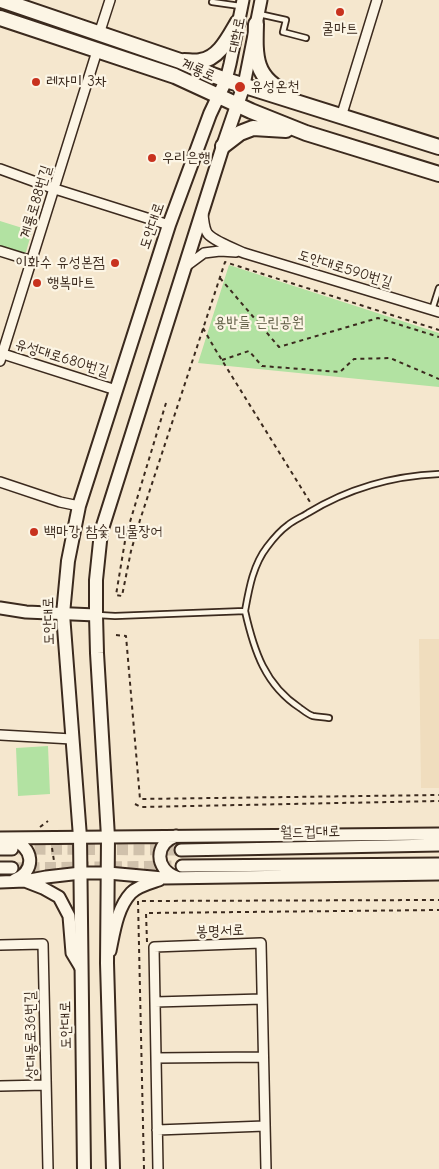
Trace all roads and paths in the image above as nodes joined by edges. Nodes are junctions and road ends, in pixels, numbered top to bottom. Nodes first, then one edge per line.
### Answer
1 (1, 0) edge
2 (110, 0) edge
3 (261, 0) edge
4 (377, 0) edge
5 (212, 2) dead end
6 (242, 3) edge
7 (0, 18) edge
8 (257, 19) junction
9 (238, 22) junction
10 (99, 34) junction
11 (306, 38) dead end
12 (98, 51) junction
13 (180, 61) junction
14 (226, 80) junction
15 (244, 86) junction
16 (218, 96) junction
17 (237, 105) junction
18 (310, 106) junction
19 (341, 117) junction
20 (306, 132) junction
21 (223, 146) junction
22 (439, 147) edge
23 (0, 169) edge
24 (439, 174) edge
25 (55, 189) junction
26 (203, 210) junction
27 (169, 225) junction
28 (0, 251) edge
29 (244, 253) junction
30 (32, 261) junction
31 (184, 267) junction
32 (220, 278) junction
33 (439, 288) edge
34 (435, 311) edge
35 (204, 328) junction
36 (439, 330) edge
37 (439, 337) edge
38 (1, 356) edge
39 (222, 360) junction
40 (439, 379) edge
41 (116, 390) junction
42 (166, 403) dead end
43 (439, 474) edge
44 (0, 482) edge
45 (310, 502) dead end
46 (79, 506) junction
47 (0, 608) edge
48 (245, 611) junction
49 (63, 614) junction
50 (96, 615) junction
51 (116, 635) dead end
52 (329, 718) dead end
53 (0, 735) edge
54 (72, 739) junction
55 (439, 795) edge
56 (439, 801) edge
57 (135, 804) dead end
58 (439, 834) edge
59 (180, 836) junction
60 (80, 837) junction
61 (108, 837) junction
62 (5, 844) edge
63 (439, 845) edge
64 (52, 848) dead end
65 (181, 850) tunnel mouth
66 (54, 861) dead end
67 (439, 864) edge
68 (0, 868) edge
69 (12, 868) tunnel mouth
70 (183, 872) junction
71 (81, 873) junction
72 (108, 873) junction
73 (439, 874) edge
74 (163, 878) junction
75 (25, 881) junction
76 (5, 882) edge
77 (439, 900) edge
78 (439, 910) edge
79 (0, 945) edge
80 (150, 945) junction
81 (107, 963) junction
82 (82, 968) junction
83 (262, 999) junction
84 (155, 1002) junction
85 (263, 1057) junction
86 (156, 1058) junction
87 (46, 1085) junction
88 (0, 1086) edge
89 (265, 1126) junction
90 (157, 1130) junction
91 (48, 1169) edge
92 (84, 1169) edge
93 (114, 1169) edge
94 (144, 1169) edge
95 (158, 1169) edge
96 (266, 1169) edge

1 - 10 main road, 계룡로
2 - 10 street
3 - 8 street, 대학로
4 - 19 street
5 - 6 lane
6 - 9 street, 대학로
7 - 12 main road, 계룡로
8 - 11 lane
8 - 15 street, 대학로
8 - 18 main road
9 - 13 main road
9 - 14 street, 대학로
10 - 13 main road, 계룡로
12 - 16 main road, 계룡로
12 - 25 street, 계룡로88번길
13 - 14 main road, 계룡로
14 - 15 main road, 계룡로
14 - 16 main road, 대학로
15 - 17 main road, 대학로
15 - 18 main road, 계룡로
16 - 17 main road, 계룡로
16 - 27 main road, 도안대로
17 - 20 main road, 계룡로
17 - 21 main road
18 - 19 main road, 계룡로
19 - 22 main road, 계룡로
20 - 21 main road
20 - 24 main road, 계룡로
21 - 26 main road
23 - 25 street
25 - 27 street
25 - 30 street, 계룡로88번길
26 - 29 street
26 - 31 main road
27 - 41 main road, 도안대로
28 - 30 street
29 - 31 street
29 - 34 street, 도안대로590번길
30 - 38 street, 계룡로88번길
31 - 50 main road
32 - 35 path
32 - 36 path
32 - 37 path
33 - 34 lane
35 - 39 path
35 - 42 path
38 - 41 street, 유성대로680번길
39 - 40 path
39 - 45 path
41 - 46 main road, 도안대로
43 - 48 lane
44 - 46 street
46 - 49 main road, 도안대로
47 - 49 street
48 - 50 lane
48 - 52 lane
49 - 50 street
49 - 54 main road, 도안대로
50 - 61 main road
51 - 55 path
53 - 54 street
54 - 60 main road, 도안대로
56 - 57 path
58 - 59 street
59 - 61 street
59 - 70 street
60 - 61 street
60 - 62 street
60 - 71 main road, 도안대로
61 - 72 main road
62 - 76 street
63 - 65 street, 월드컵대로
64 - 66 path
67 - 70 street
68 - 69 street
70 - 73 street
70 - 74 street
71 - 72 street
71 - 75 street
71 - 82 main road, 도안대로
72 - 74 street
72 - 81 main road
74 - 81 street
75 - 76 street
75 - 82 street
77 - 94 path
78 - 80 path
79 - 87 street, 상대동로36번길
80 - 83 street, 봉명서로
80 - 84 street
81 - 93 main road
82 - 92 main road, 도안대로
83 - 84 street
83 - 85 street, 봉명서로
84 - 86 street
85 - 86 street
85 - 89 street, 봉명서로
86 - 90 street
87 - 88 street
87 - 91 street, 상대동로36번길
89 - 90 street
89 - 96 street, 봉명서로
90 - 95 street

